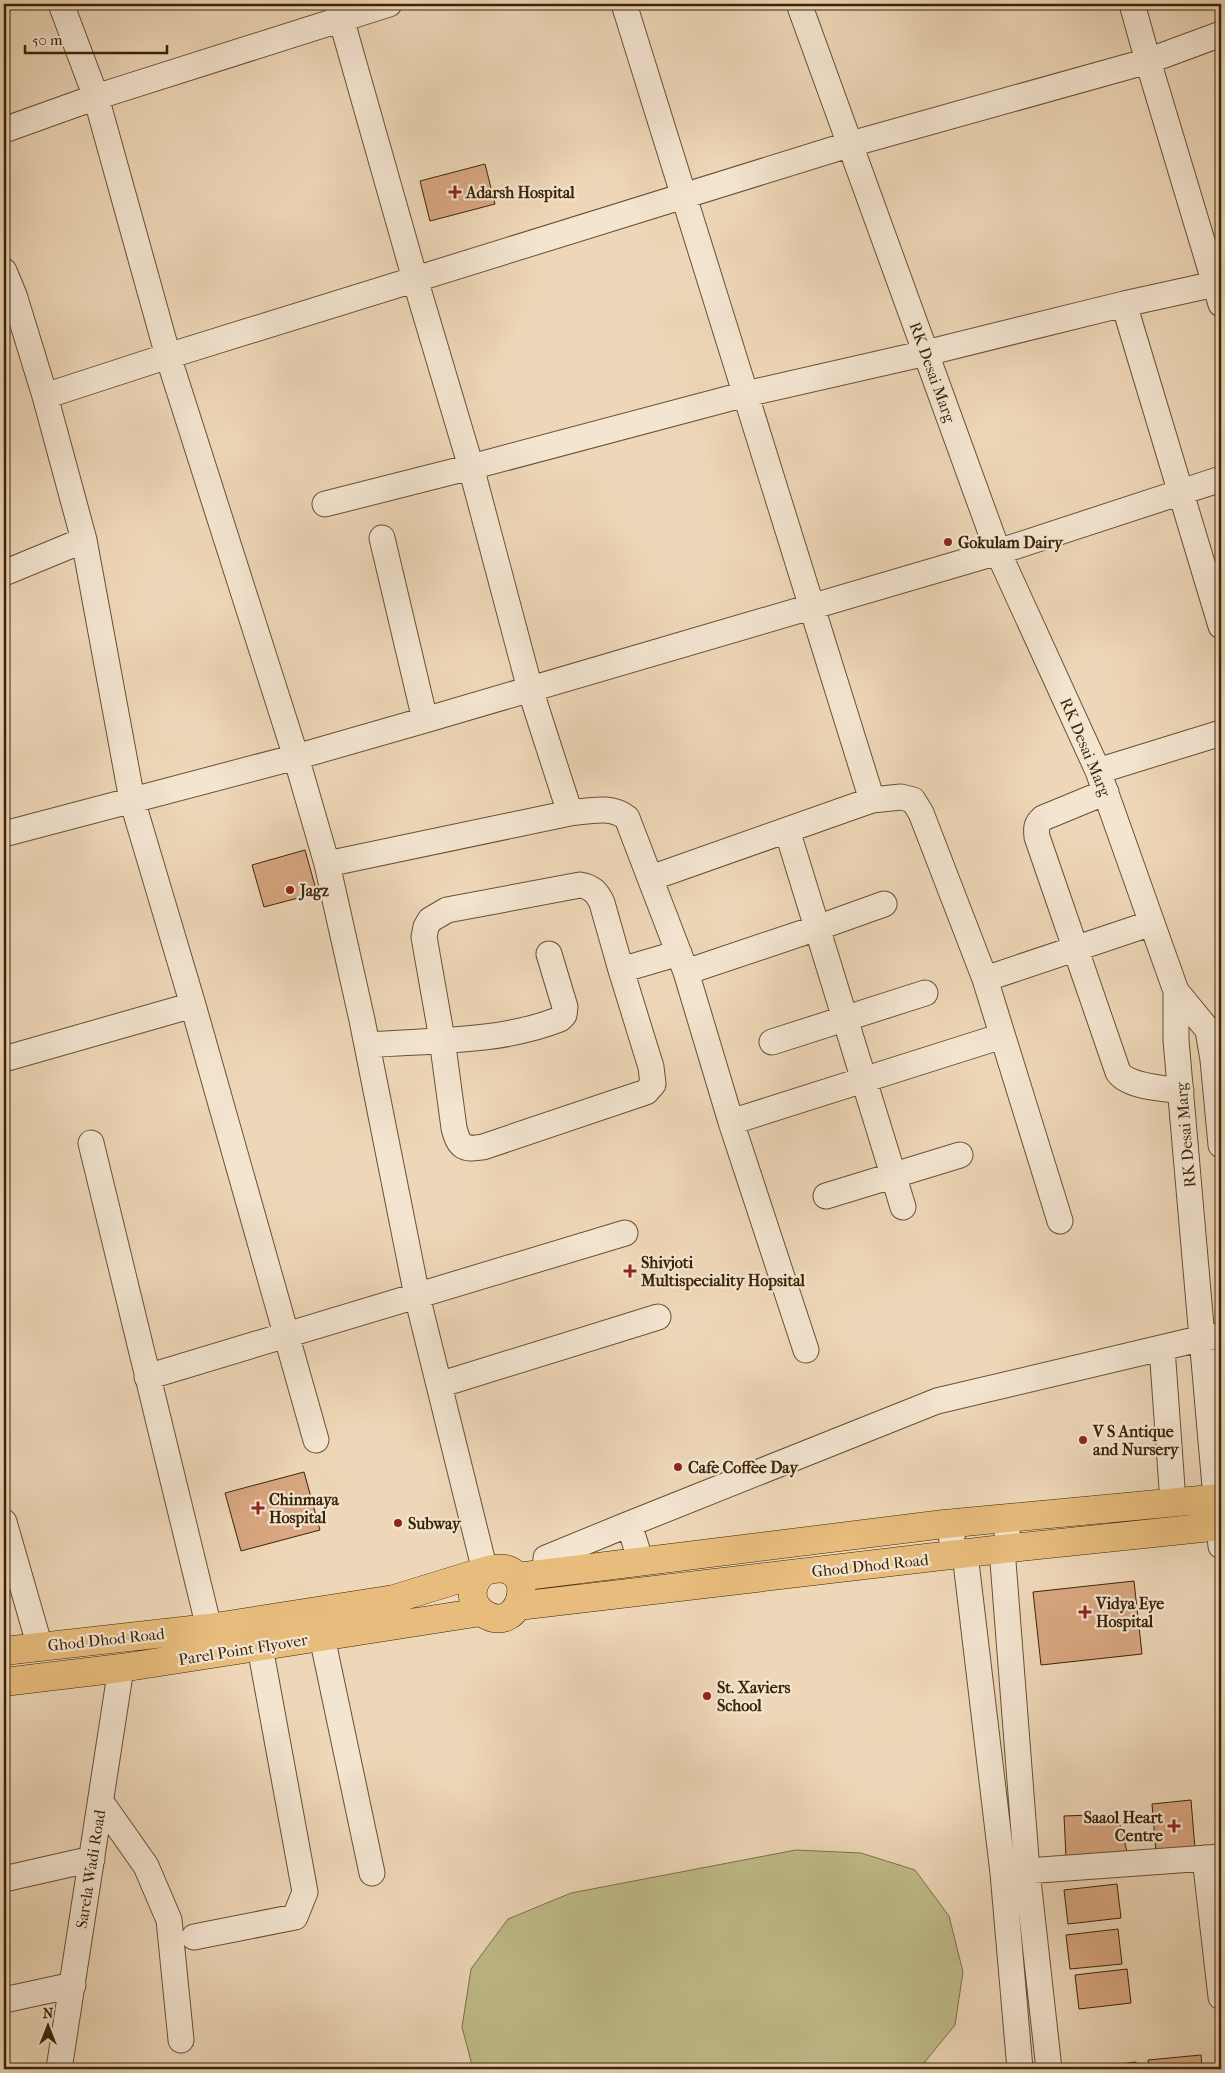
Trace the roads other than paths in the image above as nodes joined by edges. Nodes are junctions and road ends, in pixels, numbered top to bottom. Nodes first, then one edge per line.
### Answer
1 (61, 4) edge
2 (389, 4) edge
3 (624, 4) edge
4 (799, 4) edge
5 (1132, 4) edge
6 (339, 11) edge
7 (1221, 34) edge
8 (1148, 60) junction
9 (96, 97) junction
10 (4, 130) edge
11 (851, 144) junction
12 (684, 196) junction
13 (4, 271) edge
14 (415, 279) junction
15 (1218, 294) edge
16 (1124, 304) junction
17 (926, 353) junction
18 (168, 356) junction
19 (746, 394) junction
20 (45, 396) junction
21 (471, 467) junction
22 (1221, 479) edge
23 (1180, 492) junction
24 (325, 504) dead end
25 (382, 538) dead end
26 (84, 540) junction
27 (998, 552) junction
28 (5, 570) edge
29 (812, 606) junction
30 (1221, 626) edge
31 (530, 689) junction
32 (425, 720) junction
33 (1221, 733) edge
34 (296, 757) junction
35 (1102, 781) junction
36 (132, 800) junction
37 (872, 800) junction
38 (570, 813) junction
39 (787, 830) junction
40 (4, 834) edge
41 (327, 864) junction
42 (651, 878) junction
43 (884, 904) dead end
44 (1152, 923) junction
45 (817, 928) junction
46 (1075, 949) junction
47 (549, 954) dead end
48 (682, 963) junction
49 (621, 970) junction
50 (985, 979) junction
51 (1176, 992) junction
52 (925, 993) dead end
53 (193, 1005) junction
54 (844, 1019) junction
55 (1214, 1026) edge
56 (1002, 1036) junction
57 (442, 1039) junction
58 (1176, 1040) junction
59 (772, 1042) dead end
60 (367, 1045) junction
61 (4, 1058) edge
62 (862, 1080) junction
63 (1181, 1091) junction
64 (731, 1122) junction
65 (91, 1143) dead end
66 (1221, 1145) edge
67 (960, 1155) dead end
68 (894, 1175) junction
69 (826, 1196) dead end
70 (903, 1207) dead end
71 (1060, 1221) dead end
72 (625, 1233) dead end
73 (417, 1296) junction
74 (658, 1316) dead end
75 (286, 1335) junction
76 (1212, 1337) edge
77 (1162, 1348) junction
78 (806, 1350) dead end
79 (148, 1377) junction
80 (439, 1385) junction
81 (316, 1440) dead end
82 (1218, 1498) edge
83 (1173, 1502) junction
84 (999, 1519) junction
85 (4, 1522) edge
86 (962, 1522) junction
87 (629, 1524) junction
88 (1220, 1532) edge
89 (1002, 1549) junction
90 (965, 1554) junction
91 (640, 1562) junction
92 (485, 1571) junction
93 (545, 1574) junction
94 (517, 1577) junction
95 (518, 1606) junction
96 (481, 1612) junction
97 (209, 1628) junction
98 (322, 1637) junction
99 (40, 1647) junction
100 (260, 1647) junction
101 (4, 1651) edge
102 (121, 1668) junction
103 (4, 1682) edge
104 (100, 1802) junction
105 (1213, 1858) edge
106 (92, 1859) junction
107 (1015, 1872) junction
108 (372, 1873) dead end
109 (4, 1879) edge
110 (194, 1937) dead end
111 (73, 1986) junction
112 (1221, 1997) edge
113 (4, 2000) edge
114 (181, 2040) dead end
115 (59, 2069) edge
116 (1020, 2069) edge
117 (1049, 2069) edge

1 - 9 street
2 - 6 street
3 - 12 street
4 - 11 street, RK Desai Marg
5 - 8 street
6 - 9 street
6 - 14 street
7 - 8 street
8 - 11 street
8 - 15 street
9 - 10 street
9 - 18 street
11 - 12 street
11 - 17 street, RK Desai Marg
12 - 14 street
12 - 19 street
13 - 20 street
14 - 18 street
14 - 21 street
15 - 16 street
16 - 17 street
16 - 23 street
17 - 19 street
17 - 27 street, RK Desai Marg
18 - 20 street
18 - 34 street
19 - 21 street
19 - 29 street
20 - 26 street
21 - 24 street
21 - 31 street
22 - 23 street
23 - 27 street
23 - 30 street
25 - 32 street
26 - 28 street
26 - 36 street
27 - 29 street
27 - 35 street, RK Desai Marg
29 - 31 street
29 - 37 street
31 - 32 street
31 - 38 street
32 - 34 street
33 - 35 street
34 - 36 street
34 - 41 street
35 - 44 street, RK Desai Marg
35 - 46 street
36 - 40 street
36 - 53 street
37 - 39 street
37 - 50 street
38 - 41 street
38 - 42 street
39 - 42 street
39 - 45 street
41 - 60 street
42 - 48 street
43 - 45 street
44 - 46 street
44 - 51 street, RK Desai Marg
45 - 48 street
45 - 54 street
46 - 50 street
46 - 63 street
47 - 57 street
48 - 49 street
48 - 64 street
49 - 57 street
49 - 57 street
50 - 56 street
51 - 55 street
51 - 58 street, RK Desai Marg
52 - 54 street
53 - 61 street
53 - 75 street
54 - 59 street
54 - 62 street
55 - 58 street
55 - 66 street
56 - 62 street
56 - 71 street
57 - 60 street
58 - 63 street, RK Desai Marg
60 - 73 street
62 - 64 street
62 - 68 street
63 - 76 street, RK Desai Marg
64 - 78 street
65 - 79 street
67 - 68 street
68 - 69 street
68 - 70 street
72 - 73 street
73 - 75 street
73 - 80 street
74 - 80 street
75 - 79 street
75 - 81 street
76 - 77 street
76 - 82 street, RK Desai Marg
77 - 83 street
77 - 87 street
79 - 97 street
80 - 92 street
82 - 83 main road
82 - 88 street, RK Desai Marg
83 - 84 main road
84 - 86 main road
84 - 89 street
85 - 99 street
86 - 90 street
86 - 91 main road
87 - 91 street
87 - 93 street
88 - 89 main road, Ghod Dhod Road
89 - 90 main road, Ghod Dhod Road
89 - 107 street
90 - 95 main road, Ghod Dhod Road
90 - 107 street
91 - 93 main road
92 - 94 main road
92 - 96 main road
92 - 97 main road, Ghod Dhod Road
93 - 94 main road
94 - 95 main road
95 - 96 main road, Ghod Dhod Road
96 - 98 main road, Parel Point Flyover
97 - 99 main road, Ghod Dhod Road
98 - 100 main road, Parel Point Flyover
98 - 108 street
99 - 101 main road, Ghod Dhod Road
100 - 102 main road, Parel Point Flyover
100 - 110 street
102 - 103 main road, Parel Point Flyover
102 - 104 street, Sarela Wadi Road
104 - 106 street, Sarela Wadi Road
104 - 114 street
105 - 107 street
105 - 112 street
106 - 109 street
106 - 111 street, Sarela Wadi Road
107 - 116 street
107 - 117 street
111 - 113 street
111 - 115 street, Sarela Wadi Road

